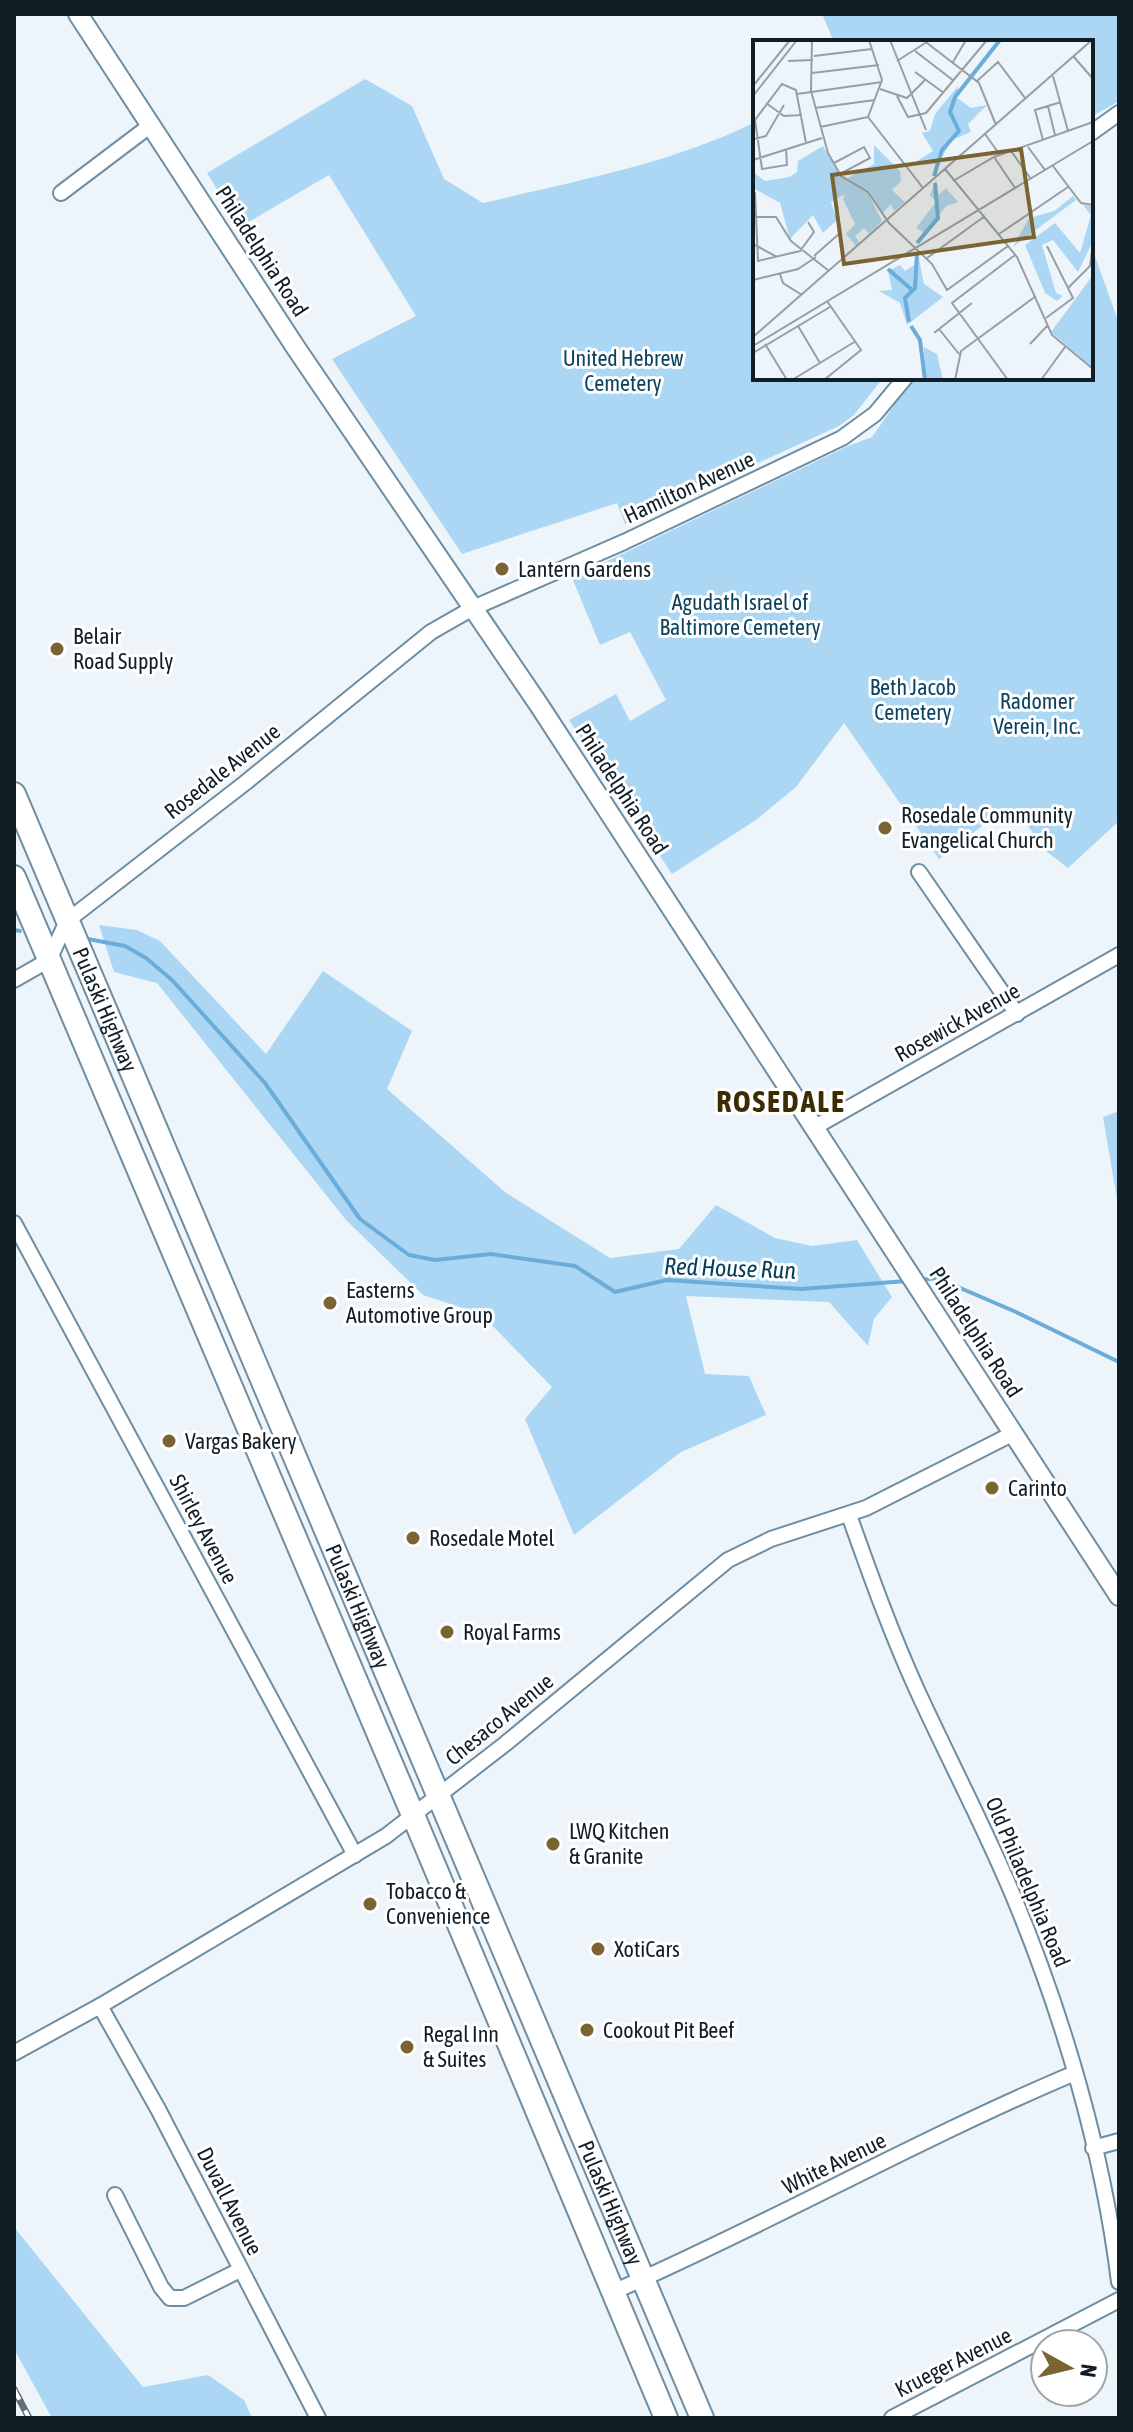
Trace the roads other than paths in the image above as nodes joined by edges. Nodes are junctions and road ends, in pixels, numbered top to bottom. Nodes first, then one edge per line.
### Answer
1 (78, 14) edge
2 (1119, 113) edge
3 (151, 125) junction
4 (1093, 132) edge
5 (61, 193) dead end
6 (903, 380) edge
7 (473, 608) junction
8 (14, 794) edge
9 (919, 872) dead end
10 (14, 877) edge
11 (67, 921) junction
12 (1119, 955) edge
13 (49, 960) junction
14 (14, 980) edge
15 (1017, 1014) junction
16 (815, 1127) junction
17 (14, 1223) edge
18 (1014, 1433) junction
19 (849, 1515) junction
20 (1119, 1596) edge
21 (439, 1795) junction
22 (413, 1815) junction
23 (355, 1855) junction
24 (100, 2006) junction
25 (14, 2053) edge
26 (1075, 2073) junction
27 (1119, 2141) edge
28 (1093, 2148) junction
29 (115, 2195) dead end
30 (240, 2270) junction
31 (643, 2279) junction
32 (1119, 2281) edge
33 (613, 2292) junction
34 (1119, 2300) edge
35 (318, 2418) edge
36 (666, 2418) edge
37 (702, 2418) edge
38 (892, 2418) edge

1 - 3 main road, Philadelphia Road
2 - 4 street
3 - 5 street
3 - 7 main road, Philadelphia Road
6 - 7 street, Hamilton Avenue
7 - 11 street, Rosedale Avenue
7 - 16 main road, Philadelphia Road
8 - 11 highway, Pulaski Highway
9 - 15 street
10 - 13 highway, Pulaski Highway
11 - 13 street, Rosedale Avenue
11 - 21 highway, Pulaski Highway
12 - 15 street, Rosewick Avenue
13 - 14 street
13 - 22 highway, Pulaski Highway
15 - 16 street, Rosewick Avenue
16 - 18 main road, Philadelphia Road
17 - 23 street, Shirley Avenue
18 - 19 street, Chesaco Avenue
18 - 20 main road, Philadelphia Road
19 - 21 street, Chesaco Avenue
19 - 26 street, Old Philadelphia Road
21 - 22 street, Chesaco Avenue
21 - 31 highway, Pulaski Highway
22 - 23 street, Chesaco Avenue
22 - 33 highway, Pulaski Highway
23 - 24 street, Chesaco Avenue
24 - 25 street, Chesaco Avenue
24 - 30 street, Duvall Avenue
26 - 28 street, Old Philadelphia Road
26 - 31 street, White Avenue
27 - 28 street
28 - 32 street, Old Philadelphia Road
29 - 30 street
30 - 35 street, Duvall Avenue
31 - 33 street, White Avenue
31 - 37 highway, Pulaski Highway
33 - 36 highway, Pulaski Highway
34 - 38 street, Krueger Avenue

